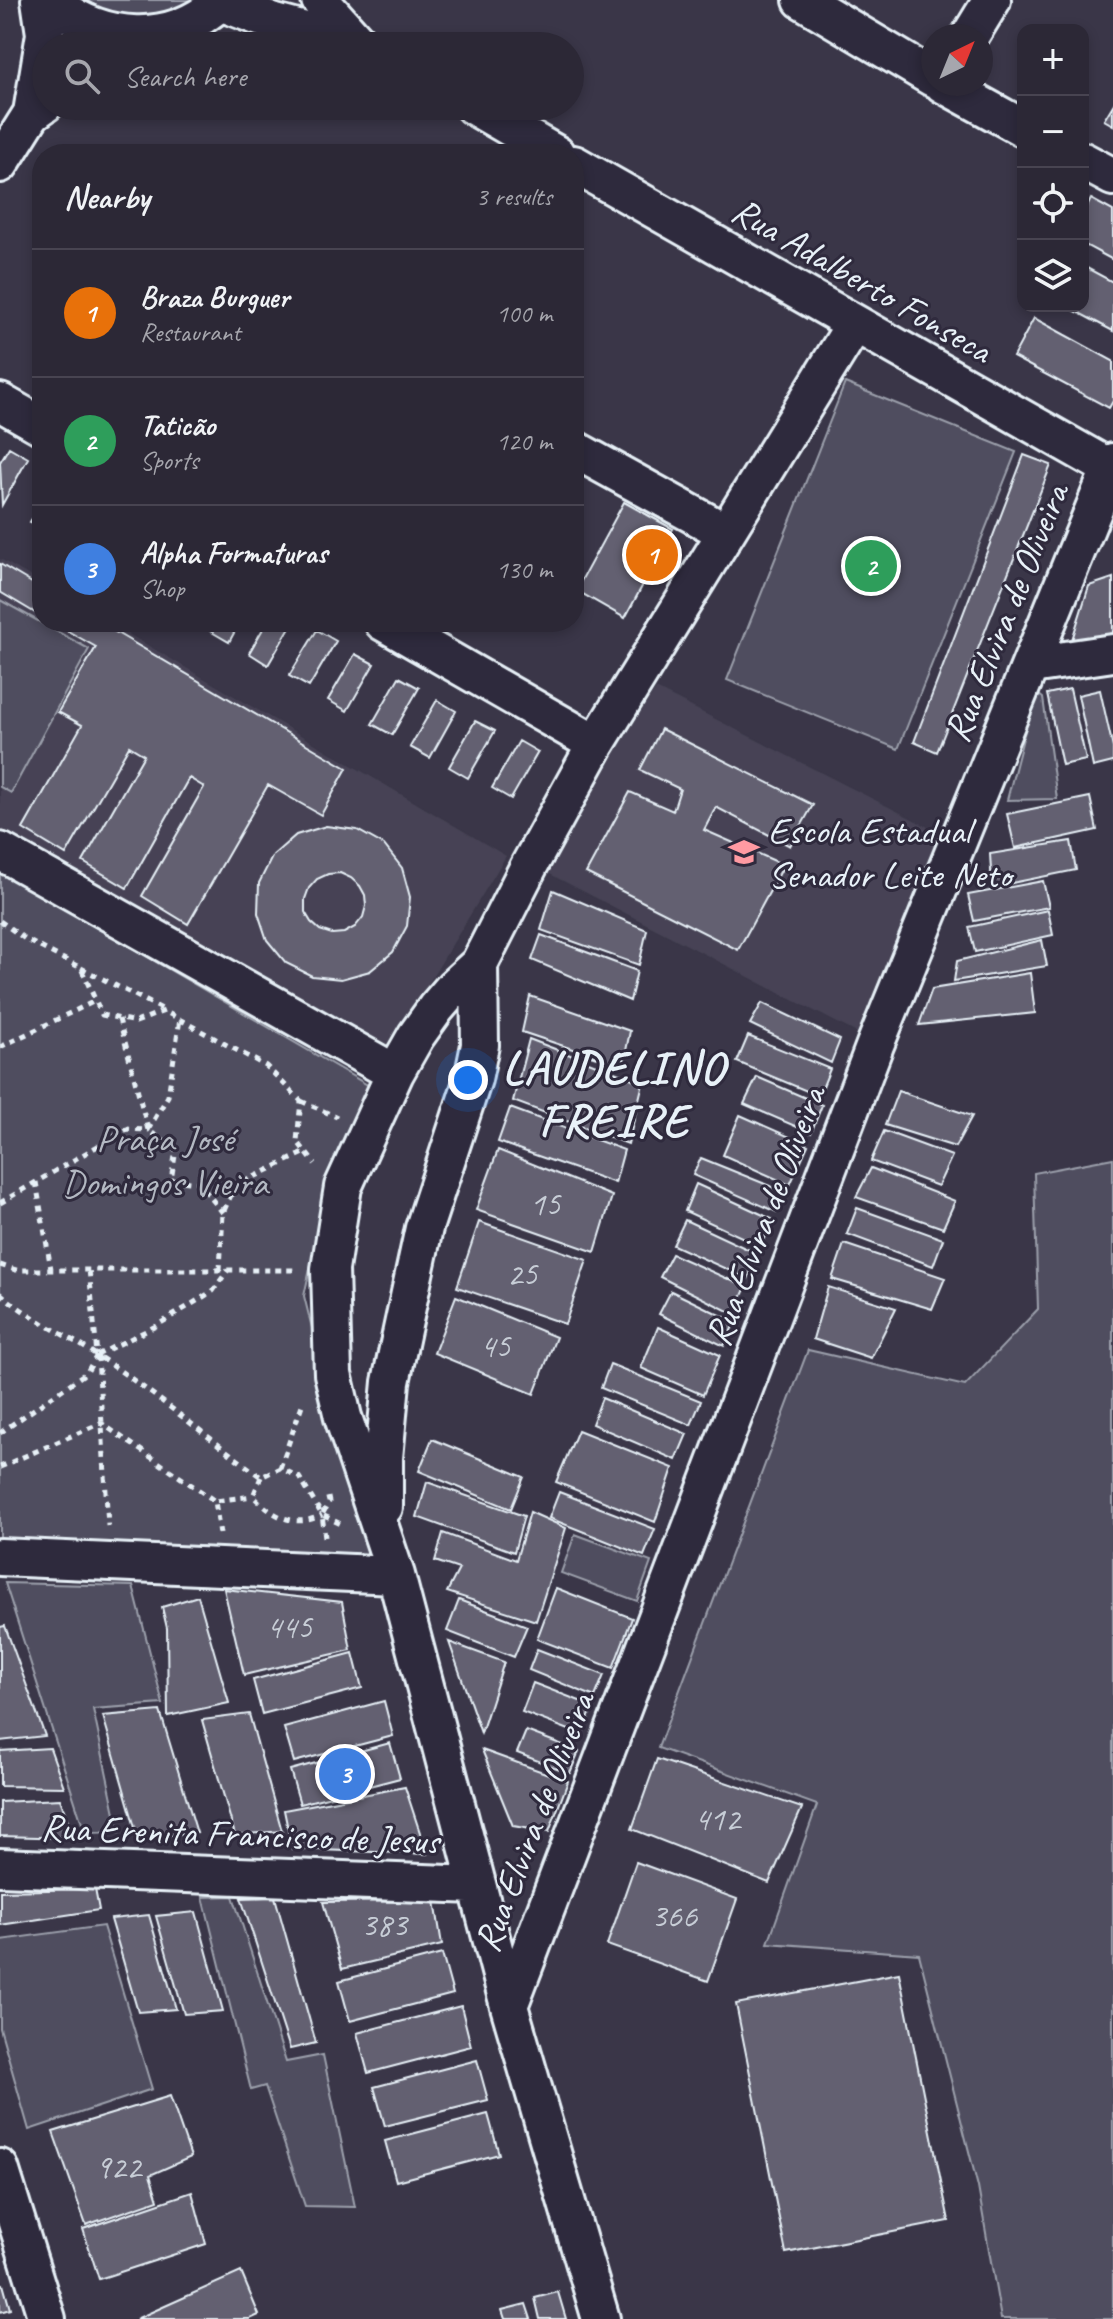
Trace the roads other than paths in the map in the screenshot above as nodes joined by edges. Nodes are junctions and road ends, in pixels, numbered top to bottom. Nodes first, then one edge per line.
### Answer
1 (40, 0) edge
2 (50, 0) edge
3 (320, 0) edge
4 (802, 0) edge
5 (992, 0) edge
6 (221, 1) edge
7 (977, 24) edge
8 (45, 32) edge
9 (106, 32) edge
10 (165, 32) edge
11 (308, 32) edge
12 (348, 32) edge
13 (921, 71) edge
14 (965, 96) edge
15 (32, 118) edge
16 (497, 120) edge
17 (1017, 125) edge
18 (539, 144) edge
19 (0, 164) edge
20 (1089, 164) edge
21 (584, 170) edge
22 (1113, 177) edge
23 (854, 325) junction
24 (0, 402) edge
25 (32, 420) edge
26 (584, 454) edge
27 (1112, 465) edge
28 (725, 532) junction
29 (400, 632) edge
30 (1113, 653) edge
31 (1031, 665) junction
32 (596, 744) junction
33 (0, 851) edge
34 (479, 964) junction
35 (436, 1008) junction
36 (480, 1029) junction
37 (395, 1073) junction
38 (0, 1557) edge
39 (391, 1560) junction
40 (0, 1867) edge
41 (476, 1885) junction
42 (509, 2006) junction
43 (0, 2168) edge
44 (14, 2262) edge
45 (47, 2319) edge
46 (601, 2319) edge

1 - 8 street
2 - 9 street
3 - 12 street
4 - 13 street
5 - 7 street
6 - 10 street
6 - 11 street
14 - 17 street
15 - 19 street
16 - 18 street
20 - 22 street
21 - 23 street, Rua Adalberto Fonseca
23 - 27 street, Rua Adalberto Fonseca
23 - 28 street
24 - 25 street
26 - 28 street
27 - 31 street, Rua Elvira de Oliveira
28 - 32 street
29 - 32 street
30 - 31 street
31 - 42 street, Rua Elvira de Oliveira
32 - 34 street
33 - 37 street
34 - 35 street
34 - 36 street
35 - 36 street
35 - 37 street
36 - 39 street
37 - 39 street
38 - 39 street
39 - 41 street
40 - 41 street, Rua Erenita Francisco de Jesus
41 - 42 street
42 - 46 street
43 - 44 street
44 - 45 street

